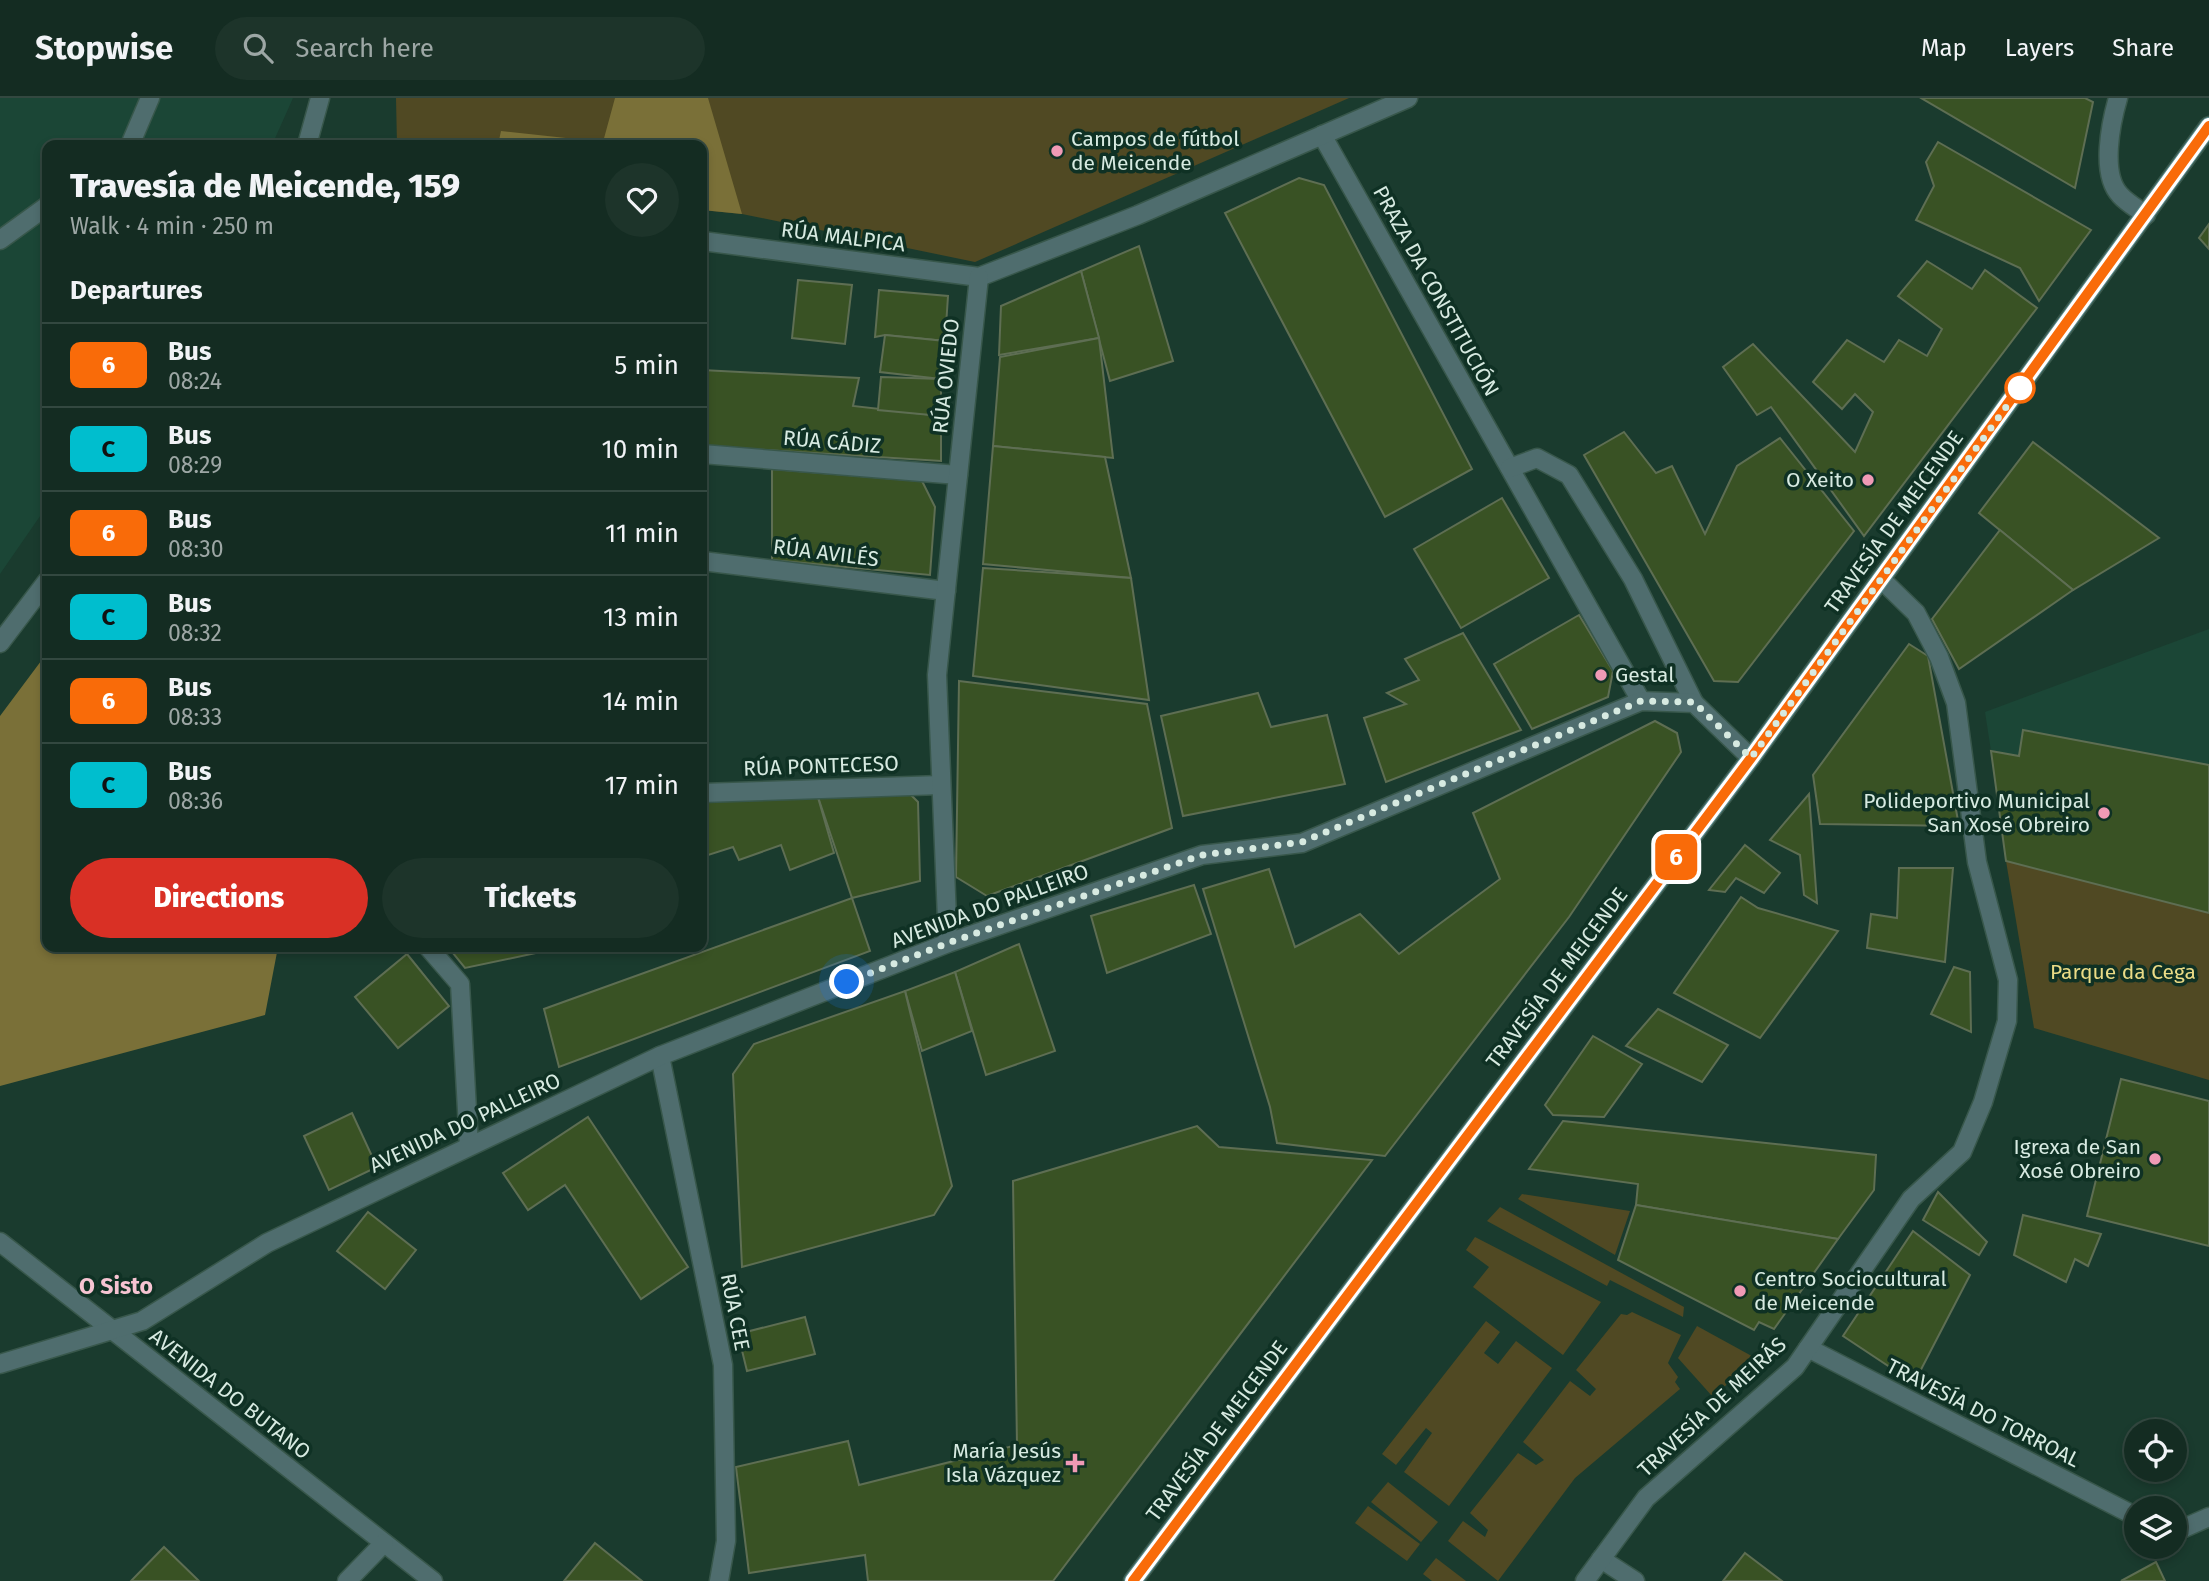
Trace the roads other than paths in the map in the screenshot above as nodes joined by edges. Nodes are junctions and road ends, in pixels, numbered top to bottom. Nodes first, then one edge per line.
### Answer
1 (150, 98) edge
2 (320, 98) edge
3 (1408, 98) edge
4 (2118, 98) edge
5 (2209, 126) edge
6 (1322, 135) junction
7 (132, 140) edge
8 (308, 140) edge
9 (42, 210) edge
10 (2146, 215) junction
11 (0, 240) edge
12 (707, 242) edge
13 (979, 278) junction
14 (707, 454) edge
15 (1510, 468) junction
16 (958, 475) junction
17 (707, 562) edge
18 (1881, 579) junction
19 (42, 588) edge
20 (946, 591) junction
21 (0, 643) edge
22 (1641, 701) junction
23 (1694, 702) junction
24 (1751, 758) junction
25 (941, 785) junction
26 (707, 793) edge
27 (948, 943) junction
28 (432, 952) edge
29 (660, 1056) junction
30 (469, 1146) junction
31 (0, 1242) edge
32 (109, 1329) junction
33 (1808, 1348) junction
34 (0, 1364) edge
35 (2124, 1510) edge
36 (2209, 1517) edge
37 (2187, 1527) edge
38 (384, 1543) junction
39 (1601, 1559) junction
40 (347, 1581) edge
41 (433, 1581) edge
42 (719, 1581) edge
43 (1133, 1581) edge
44 (1585, 1581) edge
45 (1634, 1581) edge

1 - 7 street
2 - 8 street
3 - 6 street
4 - 10 street
5 - 10 main road, TRAVESÍA DE MEICENDE
6 - 13 street
6 - 15 street, PRAZA DA CONSTITUCIÓN
9 - 11 street
10 - 18 main road, TRAVESÍA DE MEICENDE
12 - 13 street, RÚA MALPICA
13 - 16 street, RÚA OVIEDO
14 - 16 street, RÚA CÁDIZ
15 - 22 street, PRAZA DA CONSTITUCIÓN
15 - 23 street
16 - 20 street, RÚA OVIEDO
17 - 20 street, RÚA AVILÉS
18 - 24 main road, TRAVESÍA DE MEICENDE
18 - 33 street, TRAVESÍA DE MEIRÁS
19 - 21 street
20 - 25 street, RÚA OVIEDO
22 - 23 street
22 - 27 street, AVENIDA DO PALLEIRO
23 - 24 street
24 - 43 main road, TRAVESÍA DE MEICENDE
25 - 26 street, RÚA PONTECESO
25 - 27 street, RÚA OVIEDO
27 - 29 street, AVENIDA DO PALLEIRO
28 - 30 street
29 - 30 street, AVENIDA DO PALLEIRO
29 - 42 street, RÚA CEE
30 - 32 street, AVENIDA DO PALLEIRO
31 - 32 street, AVENIDA DO BUTANO
32 - 34 street, AVENIDA DO PALLEIRO
32 - 38 street, AVENIDA DO BUTANO
33 - 35 street, TRAVESÍA DO TORROAL
33 - 39 street, TRAVESÍA DE MEIRÁS
36 - 37 street
38 - 40 street
38 - 41 street, AVENIDA DO BUTANO
39 - 44 street, TRAVESÍA DE MEIRÁS
39 - 45 street

